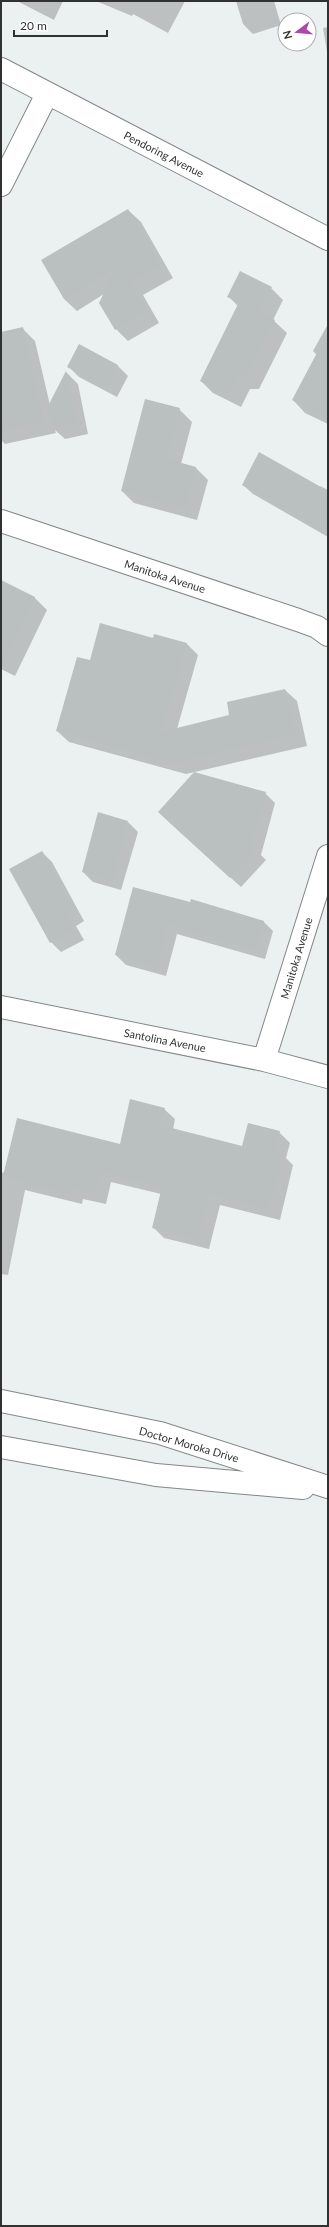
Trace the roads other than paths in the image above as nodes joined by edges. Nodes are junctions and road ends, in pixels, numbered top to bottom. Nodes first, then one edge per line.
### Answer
1 (1, 68) edge
2 (47, 94) junction
3 (1, 185) edge
4 (328, 239) edge
5 (1, 521) edge
6 (328, 635) edge
7 (328, 856) edge
8 (1, 1007) edge
9 (264, 1060) junction
10 (328, 1077) edge
11 (1, 1401) edge
12 (1, 1447) edge
13 (328, 1487) edge
14 (328, 1491) edge

1 - 2 street, Pendoring Avenue
2 - 3 street
2 - 4 street, Pendoring Avenue
5 - 6 street, Manitoka Avenue
7 - 9 street, Manitoka Avenue
8 - 9 street, Santolina Avenue
9 - 10 street, Santolina Avenue
11 - 13 street, Doctor Moroka Drive
12 - 14 street

